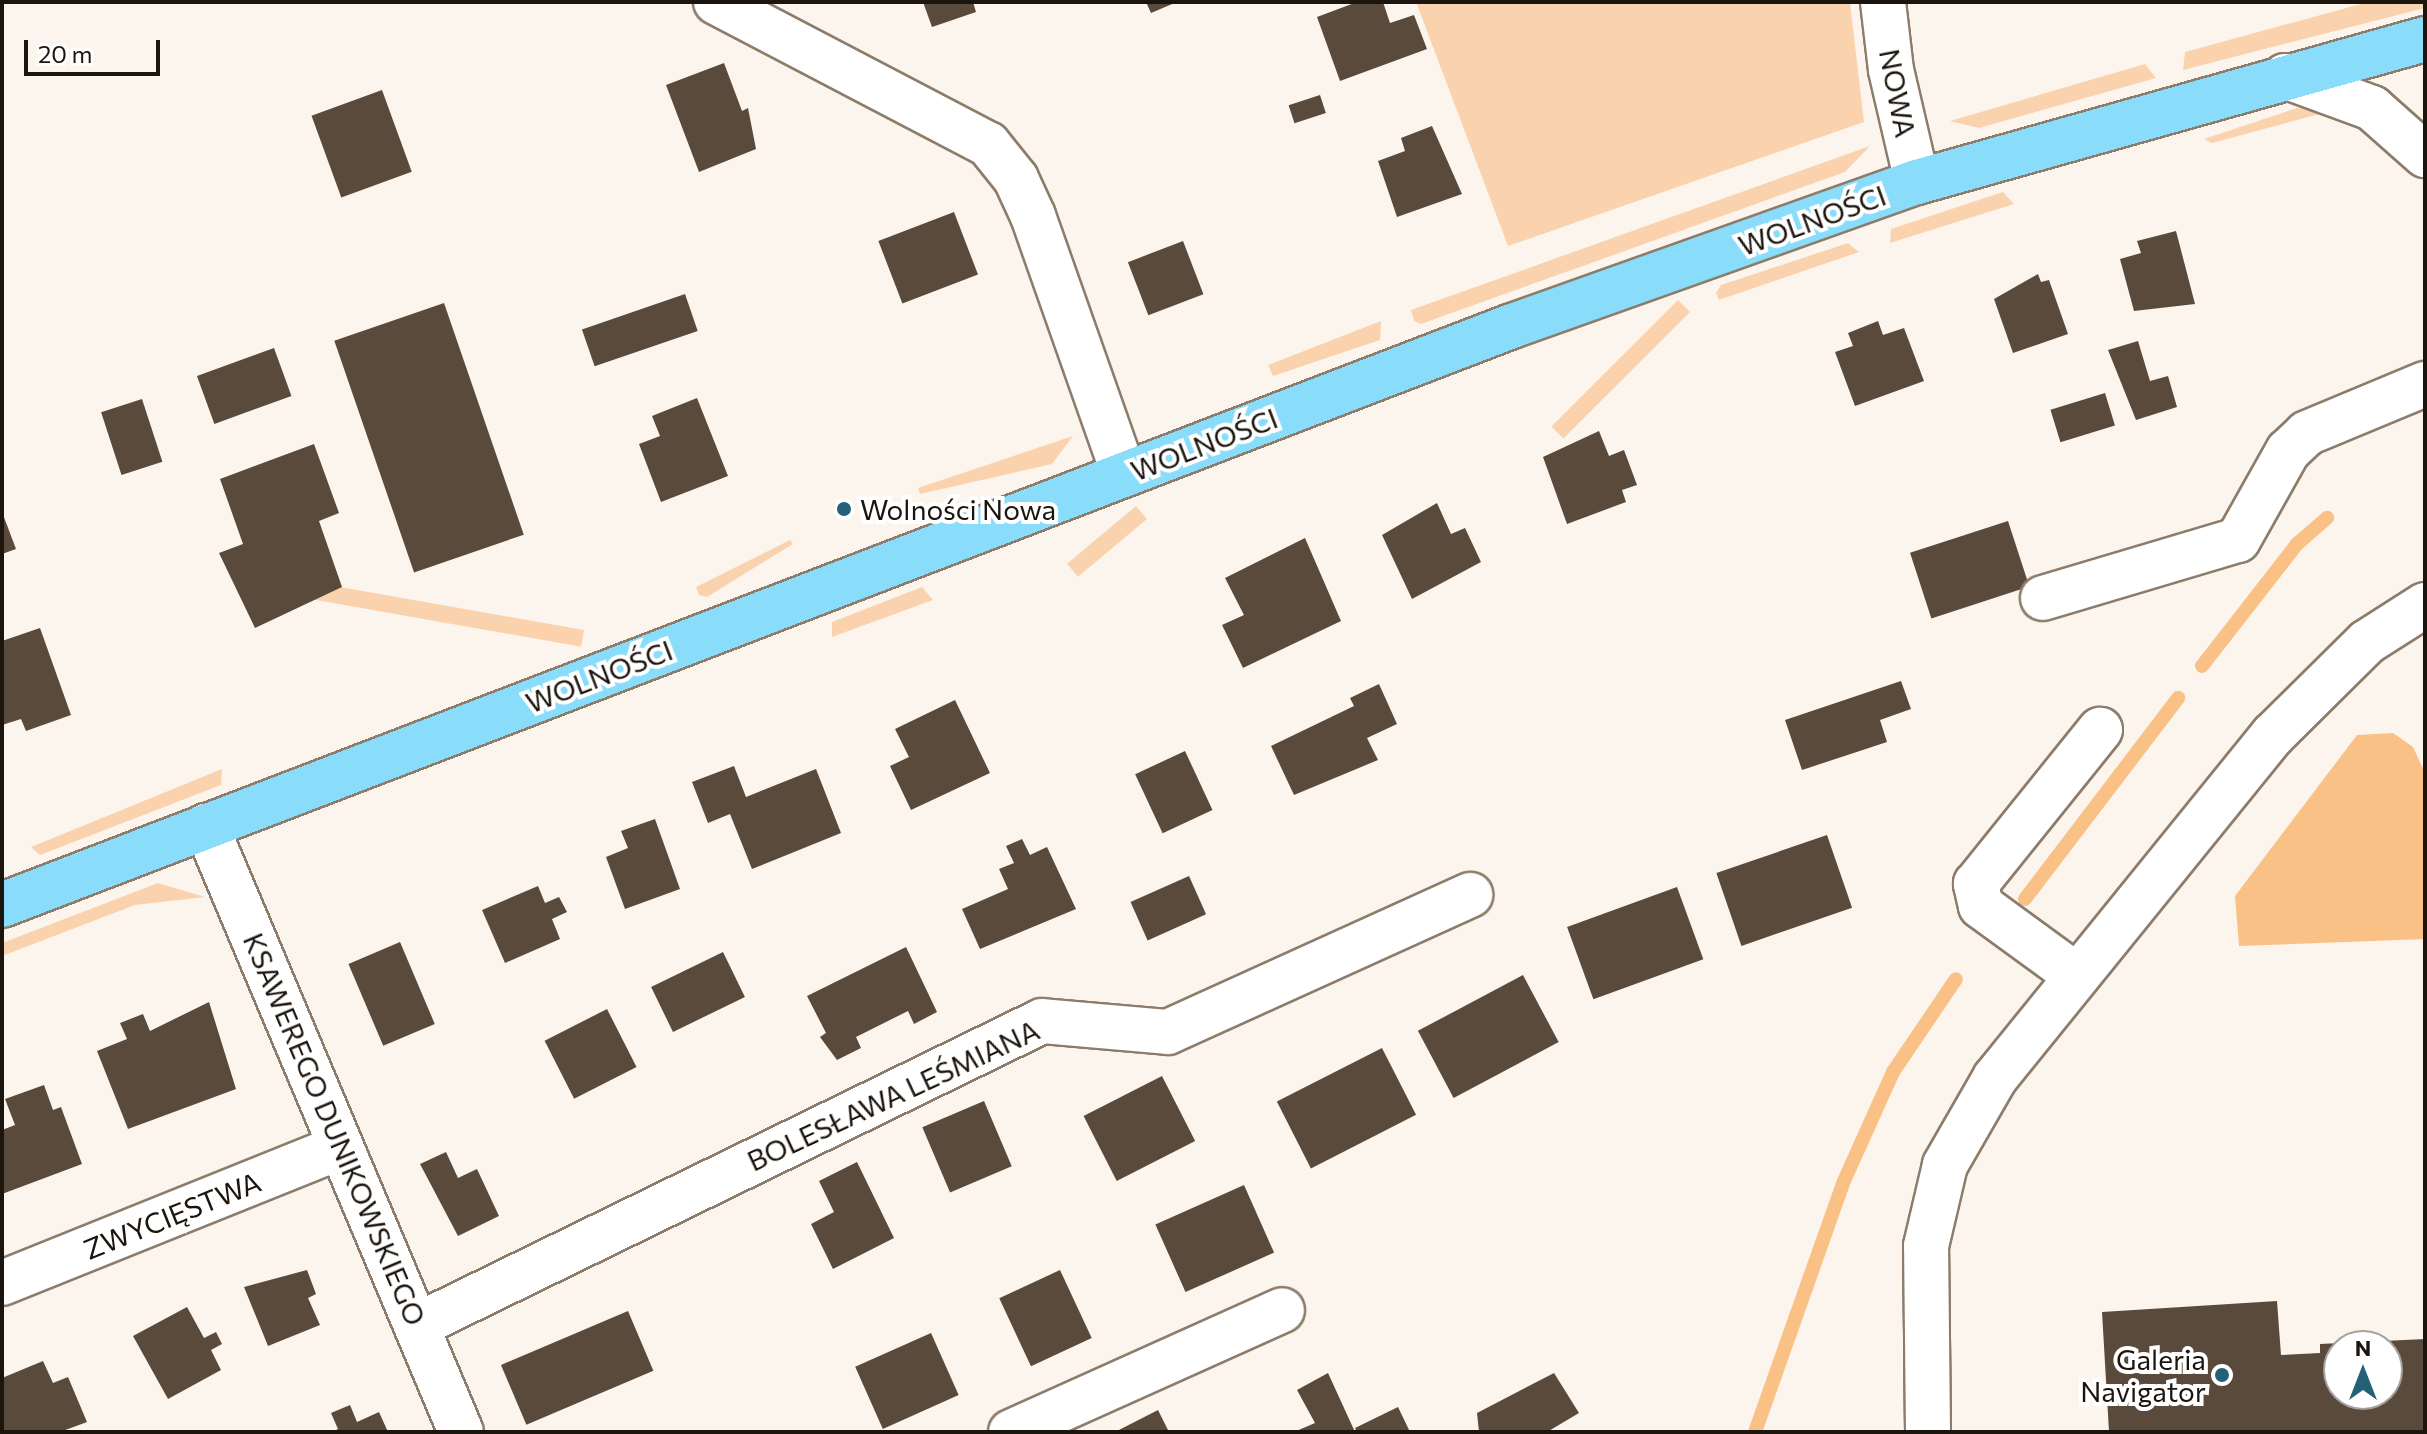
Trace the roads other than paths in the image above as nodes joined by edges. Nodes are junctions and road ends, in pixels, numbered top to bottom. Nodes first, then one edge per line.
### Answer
1 (716, 2) edge
2 (1883, 2) edge
3 (2425, 39) edge
4 (2285, 76) junction
5 (2425, 156) edge
6 (1917, 182) junction
7 (2425, 384) edge
8 (1124, 474) junction
9 (2043, 598) dead end
10 (2425, 605) edge
11 (2100, 730) dead end
12 (206, 826) junction
13 (1470, 895) dead end
14 (2, 905) edge
15 (2077, 976) junction
16 (341, 1147) junction
17 (2, 1283) edge
18 (1282, 1310) dead end
19 (418, 1325) junction
20 (461, 1432) edge
21 (1011, 1432) edge
22 (1928, 1432) edge

1 - 8 street
2 - 6 street, NOWA
3 - 4 main road, WOLNOŚCI
4 - 5 street
4 - 6 main road, WOLNOŚCI
6 - 8 main road, WOLNOŚCI
7 - 9 street
8 - 12 main road, WOLNOŚCI
10 - 15 street
11 - 15 street
12 - 14 main road, WOLNOŚCI
12 - 16 street, KSAWEREGO DUNIKOWSKIEGO
13 - 19 street, BOLESŁAWA LEŚMIANA
15 - 22 street
16 - 17 street, ZWYCIĘSTWA
16 - 19 street, KSAWEREGO DUNIKOWSKIEGO
18 - 21 street
19 - 20 street, KSAWEREGO DUNIKOWSKIEGO

